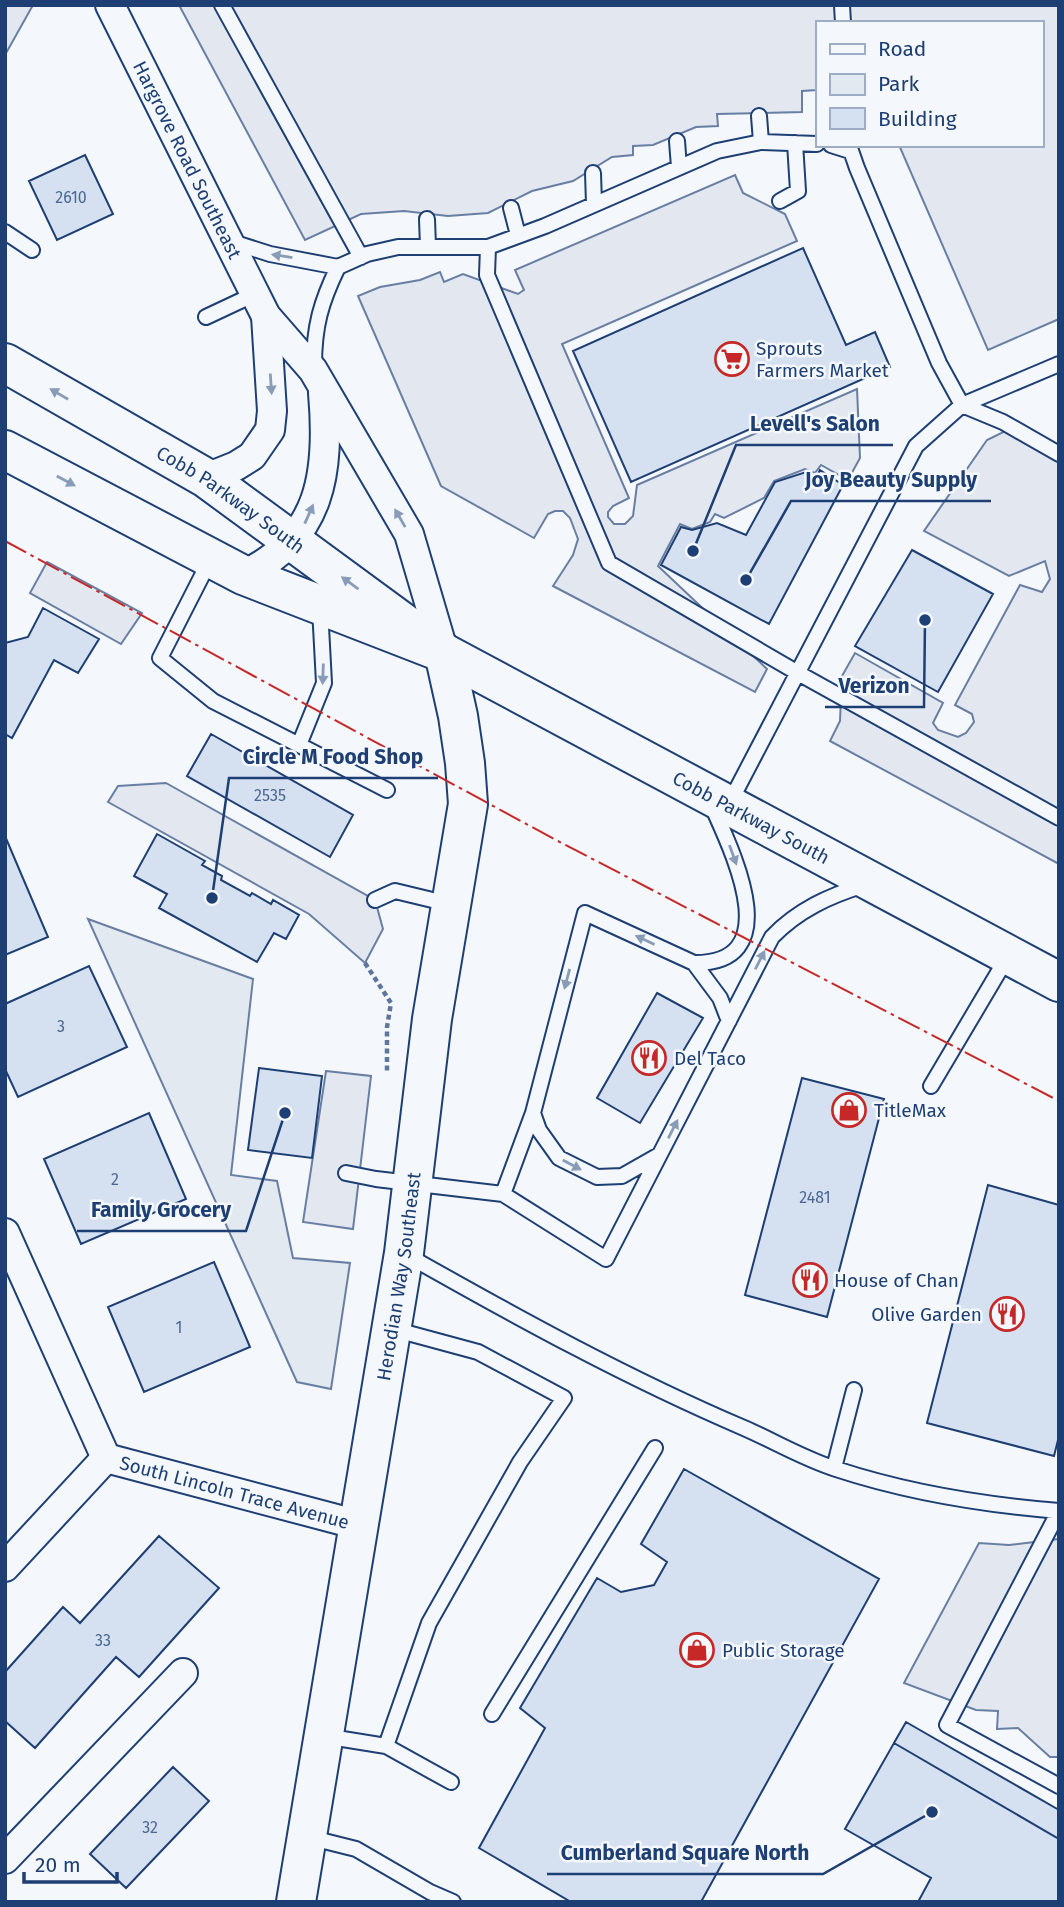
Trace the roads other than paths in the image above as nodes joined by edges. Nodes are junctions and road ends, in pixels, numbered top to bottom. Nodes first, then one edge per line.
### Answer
1 (110, 5) edge
2 (222, 5) edge
3 (759, 116) dead end
4 (677, 141) dead end
5 (761, 142) junction
6 (795, 144) junction
7 (816, 144) edge
8 (850, 148) edge
9 (679, 167) junction
10 (593, 173) dead end
11 (780, 201) dead end
12 (594, 204) junction
13 (511, 208) dead end
14 (426, 219) dead end
15 (5, 232) edge
16 (518, 235) junction
17 (228, 240) junction
18 (428, 247) junction
19 (488, 247) junction
20 (32, 250) dead end
21 (361, 257) junction
22 (338, 267) junction
23 (261, 305) junction
24 (206, 317) dead end
25 (5, 363) edge
26 (1059, 363) edge
27 (318, 378) junction
28 (962, 405) junction
29 (5, 450) edge
30 (1059, 454) edge
31 (206, 478) junction
32 (292, 541) junction
33 (227, 567) junction
34 (320, 606) junction
35 (444, 653) junction
36 (797, 673) junction
37 (299, 745) junction
38 (387, 790) dead end
39 (717, 799) junction
40 (1059, 818) edge
41 (872, 882) junction
42 (375, 900) dead end
43 (451, 904) junction
44 (1009, 955) junction
45 (694, 963) junction
46 (1059, 982) edge
47 (729, 1021) junction
48 (931, 1086) dead end
49 (533, 1113) junction
50 (660, 1155) junction
51 (346, 1173) dead end
52 (413, 1182) junction
53 (503, 1194) junction
54 (5, 1233) edge
55 (404, 1253) junction
56 (391, 1329) junction
57 (854, 1390) dead end
58 (655, 1448) dead end
59 (106, 1458) junction
60 (834, 1468) junction
61 (1059, 1511) edge
62 (359, 1525) junction
63 (5, 1567) edge
64 (183, 1673) dead end
65 (492, 1714) dead end
66 (323, 1735) junction
67 (386, 1746) junction
68 (451, 1782) dead end
69 (1059, 1786) edge
70 (307, 1837) junction
71 (5, 1859) edge
72 (296, 1902) edge
73 (453, 1902) edge

1 - 17 street, Hargrove Road Southeast
2 - 21 lane
3 - 5 lane
4 - 9 lane
5 - 6 lane
5 - 9 lane
6 - 7 lane
6 - 11 lane
8 - 28 lane
9 - 12 lane
10 - 12 lane
12 - 16 lane
13 - 16 lane
14 - 18 lane
15 - 20 lane
16 - 19 lane
22 -> 17 lane
17 - 23 street, Hargrove Road Southeast
18 - 19 lane
18 - 21 lane
19 - 36 lane
21 - 22 lane
22 - 27 lane
23 - 24 lane
23 - 27 street, Hargrove Road Southeast
23 -> 31 street, Hargrove Road Southeast
31 -> 25 main road, Cobb Parkway South
26 - 28 lane
32 -> 27 street
35 -> 27 street, Hargrove Road Southeast
28 - 30 lane
28 - 36 lane
29 -> 33 main road, Cobb Parkway South
31 - 32 main road, Cobb Parkway South
32 - 33 street
35 -> 32 main road, Cobb Parkway South
33 - 34 main road, Cobb Parkway South
33 - 37 lane
34 - 35 main road, Cobb Parkway South
34 -> 37 lane
35 - 39 main road, Cobb Parkway South
35 - 43 main road, Herodian Way Southeast
36 - 39 lane
36 - 40 lane
37 - 38 lane
39 - 41 main road, Cobb Parkway South
39 -> 45 lane
41 - 44 main road, Cobb Parkway South
47 -> 41 lane
42 - 43 lane
43 - 52 main road, Herodian Way Southeast
44 - 46 main road, Cobb Parkway South
44 - 48 lane
45 - 47 lane
45 -> 49 lane
50 -> 47 lane
49 -> 50 lane
49 - 53 lane
50 - 53 lane
51 - 52 lane
52 - 53 lane
52 - 55 main road, Herodian Way Southeast
54 - 59 street, South Lincoln Trace Avenue
55 - 56 main road, Herodian Way Southeast
55 - 60 lane
56 - 62 main road, Herodian Way Southeast
56 - 67 lane
57 - 60 lane
58 - 65 lane
59 - 62 street, South Lincoln Trace Avenue
59 - 63 street
60 - 61 lane
61 - 69 lane
62 - 66 main road, Herodian Way Southeast
64 - 71 street
66 - 67 lane
66 - 70 main road, Herodian Way Southeast
67 - 68 lane
70 - 72 main road, Herodian Way Southeast
70 - 73 lane

